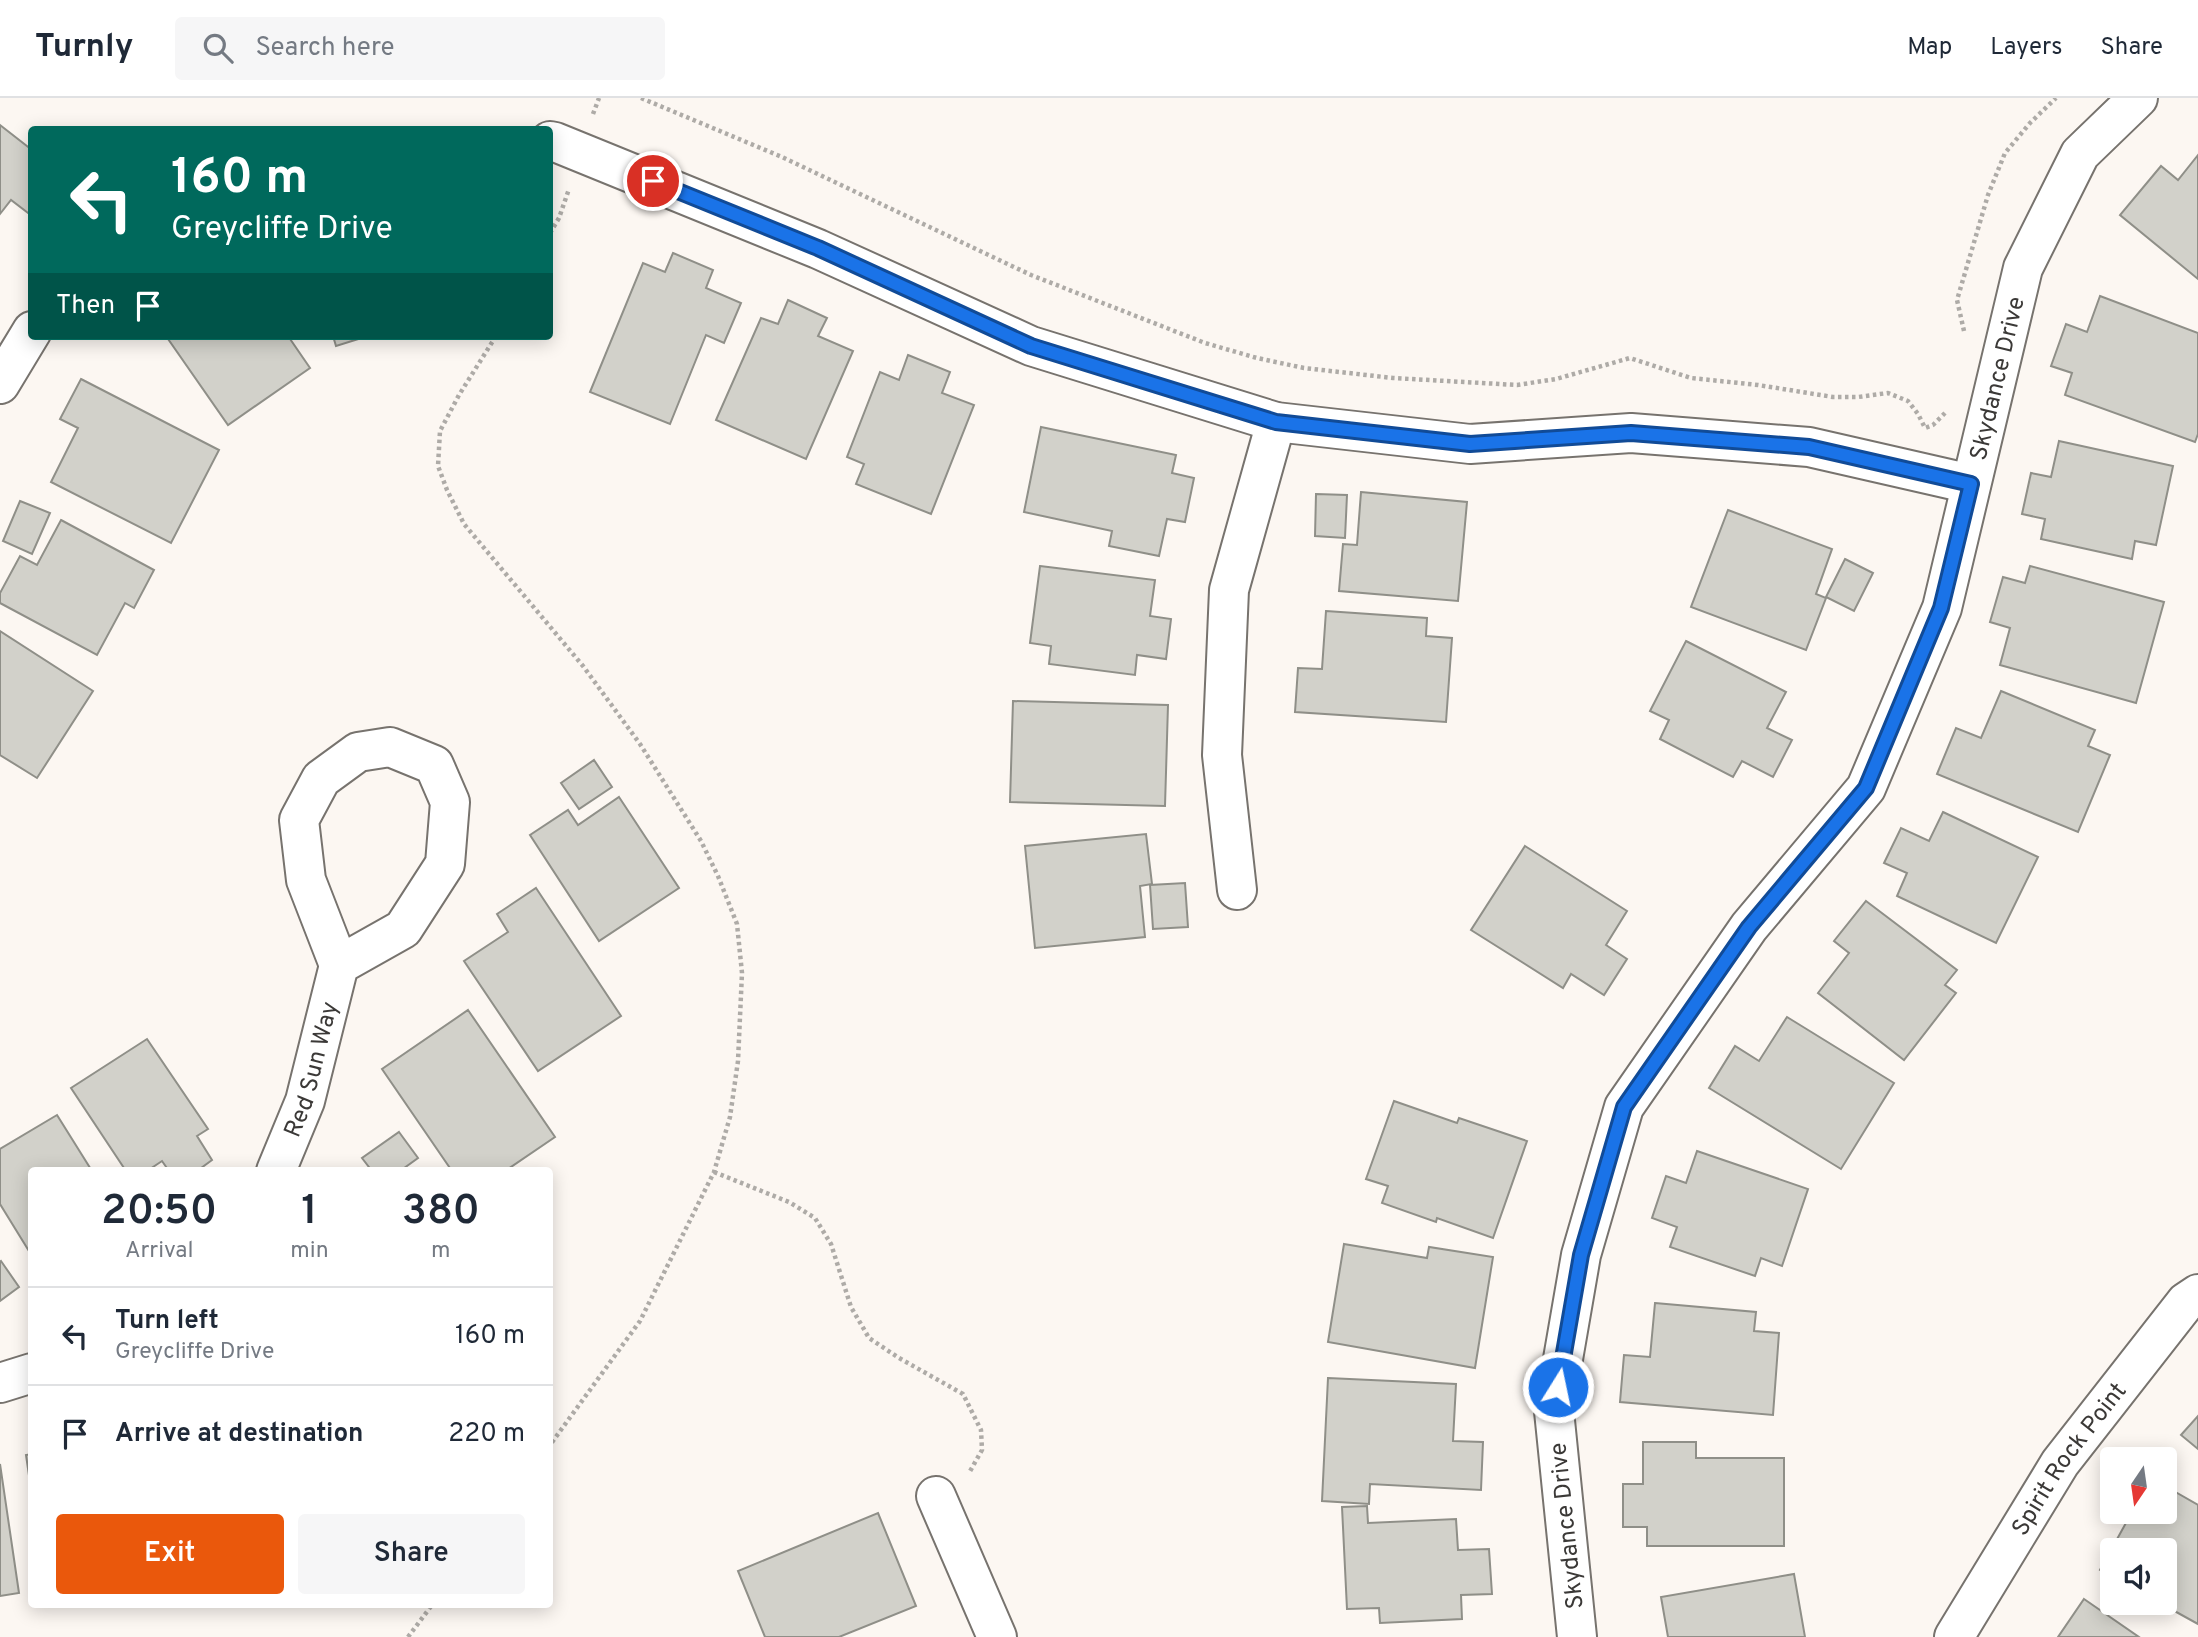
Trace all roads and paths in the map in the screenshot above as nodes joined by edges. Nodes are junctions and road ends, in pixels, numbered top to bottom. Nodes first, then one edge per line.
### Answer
1 (641, 98) edge
2 (2056, 98) edge
3 (2138, 98) edge
4 (553, 142) edge
5 (1962, 324) dead end
6 (28, 338) edge
7 (493, 340) edge
8 (0, 384) edge
9 (1276, 422) junction
10 (1925, 428) dead end
11 (1971, 484) junction
12 (1237, 890) dead end
13 (339, 965) junction
14 (278, 1167) edge
15 (714, 1172) junction
16 (2198, 1294) edge
17 (28, 1374) edge
18 (0, 1383) edge
19 (553, 1440) edge
20 (936, 1496) joint
21 (430, 1608) edge
22 (408, 1637) edge
23 (997, 1637) edge
24 (1577, 1637) edge
25 (1954, 1637) edge

1 - 10 path
2 - 5 path
3 - 11 street, Skydance Drive
4 - 9 street
6 - 8 street
7 - 15 path
9 - 11 street
9 - 12 street
11 - 24 street, Skydance Drive
13 - 13 street
13 - 14 street, Red Sun Way
15 - 19 path
15 - 20 path
16 - 25 street, Spirit Rock Point
17 - 18 street
20 - 23 street
21 - 22 path

